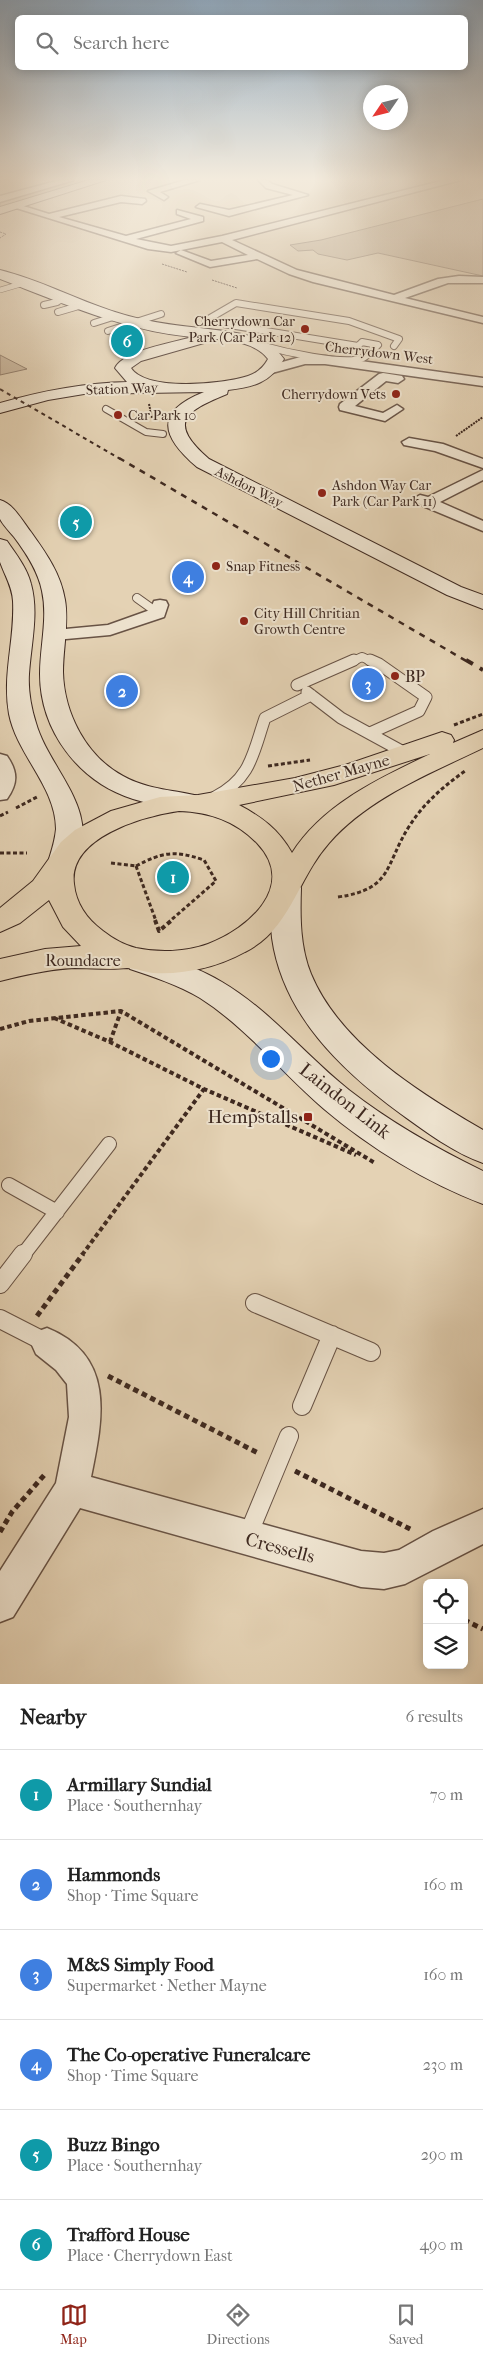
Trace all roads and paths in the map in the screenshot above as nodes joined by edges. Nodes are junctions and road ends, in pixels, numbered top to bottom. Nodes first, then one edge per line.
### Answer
1 (196, 259) edge
2 (242, 259) edge
3 (263, 259) edge
4 (0, 274) edge
5 (483, 280) edge
6 (21, 282) junction
7 (0, 285) edge
8 (0, 290) edge
9 (67, 299) junction
10 (395, 299) junction
11 (44, 305) dead end
12 (82, 305) junction
13 (58, 312) dead end
14 (161, 314) dead end
15 (116, 316) junction
16 (483, 320) edge
17 (94, 322) dead end
18 (136, 323) junction
19 (108, 331) dead end
20 (232, 338) junction
21 (260, 345) junction
22 (394, 346) dead end
23 (272, 369) junction
24 (401, 375) junction
25 (246, 382) junction
26 (483, 382) edge
27 (427, 385) dead end
28 (0, 408) edge
29 (106, 409) dead end
30 (397, 409) dead end
31 (160, 410) junction
32 (483, 417) edge
33 (409, 442) dead end
34 (432, 446) junction
35 (203, 463) junction
36 (483, 464) edge
37 (483, 474) edge
38 (0, 506) edge
39 (483, 526) edge
40 (0, 545) edge
41 (417, 572) junction
42 (483, 593) edge
43 (137, 598) dead end
44 (483, 603) edge
45 (164, 611) joint
46 (55, 635) junction
47 (311, 695) junction
48 (483, 723) edge
49 (26, 731) junction
50 (370, 733) junction
51 (483, 738) edge
52 (407, 754) junction
53 (3, 766) edge
54 (471, 768) dead end
55 (0, 794) edge
56 (195, 803) junction
57 (0, 852) edge
58 (27, 853) dead end
59 (63, 859) junction
60 (111, 863) dead end
61 (136, 866) junction
62 (287, 888) junction
63 (338, 897) dead end
64 (0, 921) edge
65 (137, 960) junction
66 (0, 970) edge
67 (121, 1010) junction
68 (51, 1017) junction
69 (0, 1029) edge
70 (110, 1042) junction
71 (204, 1089) junction
72 (109, 1144) dead end
73 (483, 1148) edge
74 (370, 1161) junction
75 (378, 1165) dead end
76 (10, 1185) dead end
77 (483, 1188) edge
78 (57, 1212) junction
79 (0, 1284) edge
80 (255, 1303) dead end
81 (29, 1314) dead end
82 (0, 1319) edge
83 (42, 1327) junction
84 (332, 1334) junction
85 (371, 1352) dead end
86 (101, 1372) dead end
87 (302, 1406) dead end
88 (289, 1436) dead end
89 (278, 1463) junction
90 (61, 1479) junction
91 (483, 1526) edge
92 (0, 1532) edge
93 (416, 1532) dead end
94 (246, 1539) junction
95 (0, 1604) edge
96 (468, 1622) edge
97 (483, 1629) edge

1 - 2 street
3 - 10 street
4 - 6 street
5 - 10 street
6 - 7 lane
6 - 8 lane
6 - 9 street
9 - 11 lane
9 - 12 street
10 - 16 street
12 - 13 lane
12 - 15 street
14 - 18 lane
15 - 17 lane
15 - 18 street
18 - 19 lane
18 - 20 street
20 - 21 street
20 - 31 street
21 - 22 lane
21 - 23 street
23 - 24 street, Cherrydown West
23 - 25 street
24 - 26 street, Cherrydown West
24 - 27 street
24 - 30 street
25 - 31 street, Station Way
25 - 35 street, Ashdon Way
28 - 31 street, Station Way
29 - 31 lane
31 - 35 street
32 - 34 path
33 - 34 street
34 - 36 street
35 - 41 street, Ashdon Way
37 - 39 street
38 - 46 street
40 - 49 street
41 - 42 street, Ashdon Way
41 - 44 street, Ashdon Way
43 - 45 lane
45 - 46 street
46 - 49 street
46 - 56 street
47 - 50 lane
47 - 50 lane
47 - 56 lane
48 - 52 main road, Nether Mayne
49 - 59 street
50 - 52 lane
51 - 62 main road, Nether Mayne
52 - 56 main road, Nether Mayne
53 - 55 street
54 - 63 path
56 - 59 main road, Nether Mayne
56 - 62 main road
57 - 58 path
59 - 64 main road
59 - 65 main road
60 - 61 path
61 - 61 path
62 - 65 main road, Nether Mayne
62 - 73 street
65 - 66 main road, Roundacre
65 - 77 street, Laindon Link
67 - 68 path
67 - 70 path
67 - 74 path
68 - 69 path
68 - 70 path
70 - 71 path
71 - 74 path
71 - 83 path
72 - 78 lane
74 - 75 path
76 - 78 lane
78 - 79 lane
80 - 84 lane
81 - 83 path
82 - 83 lane
83 - 90 street
84 - 85 lane
84 - 87 lane
86 - 89 path
88 - 89 lane
89 - 93 path
89 - 94 lane
90 - 92 path
90 - 94 street, Cressells
90 - 95 street
91 - 94 street, Cressells
96 - 97 path

